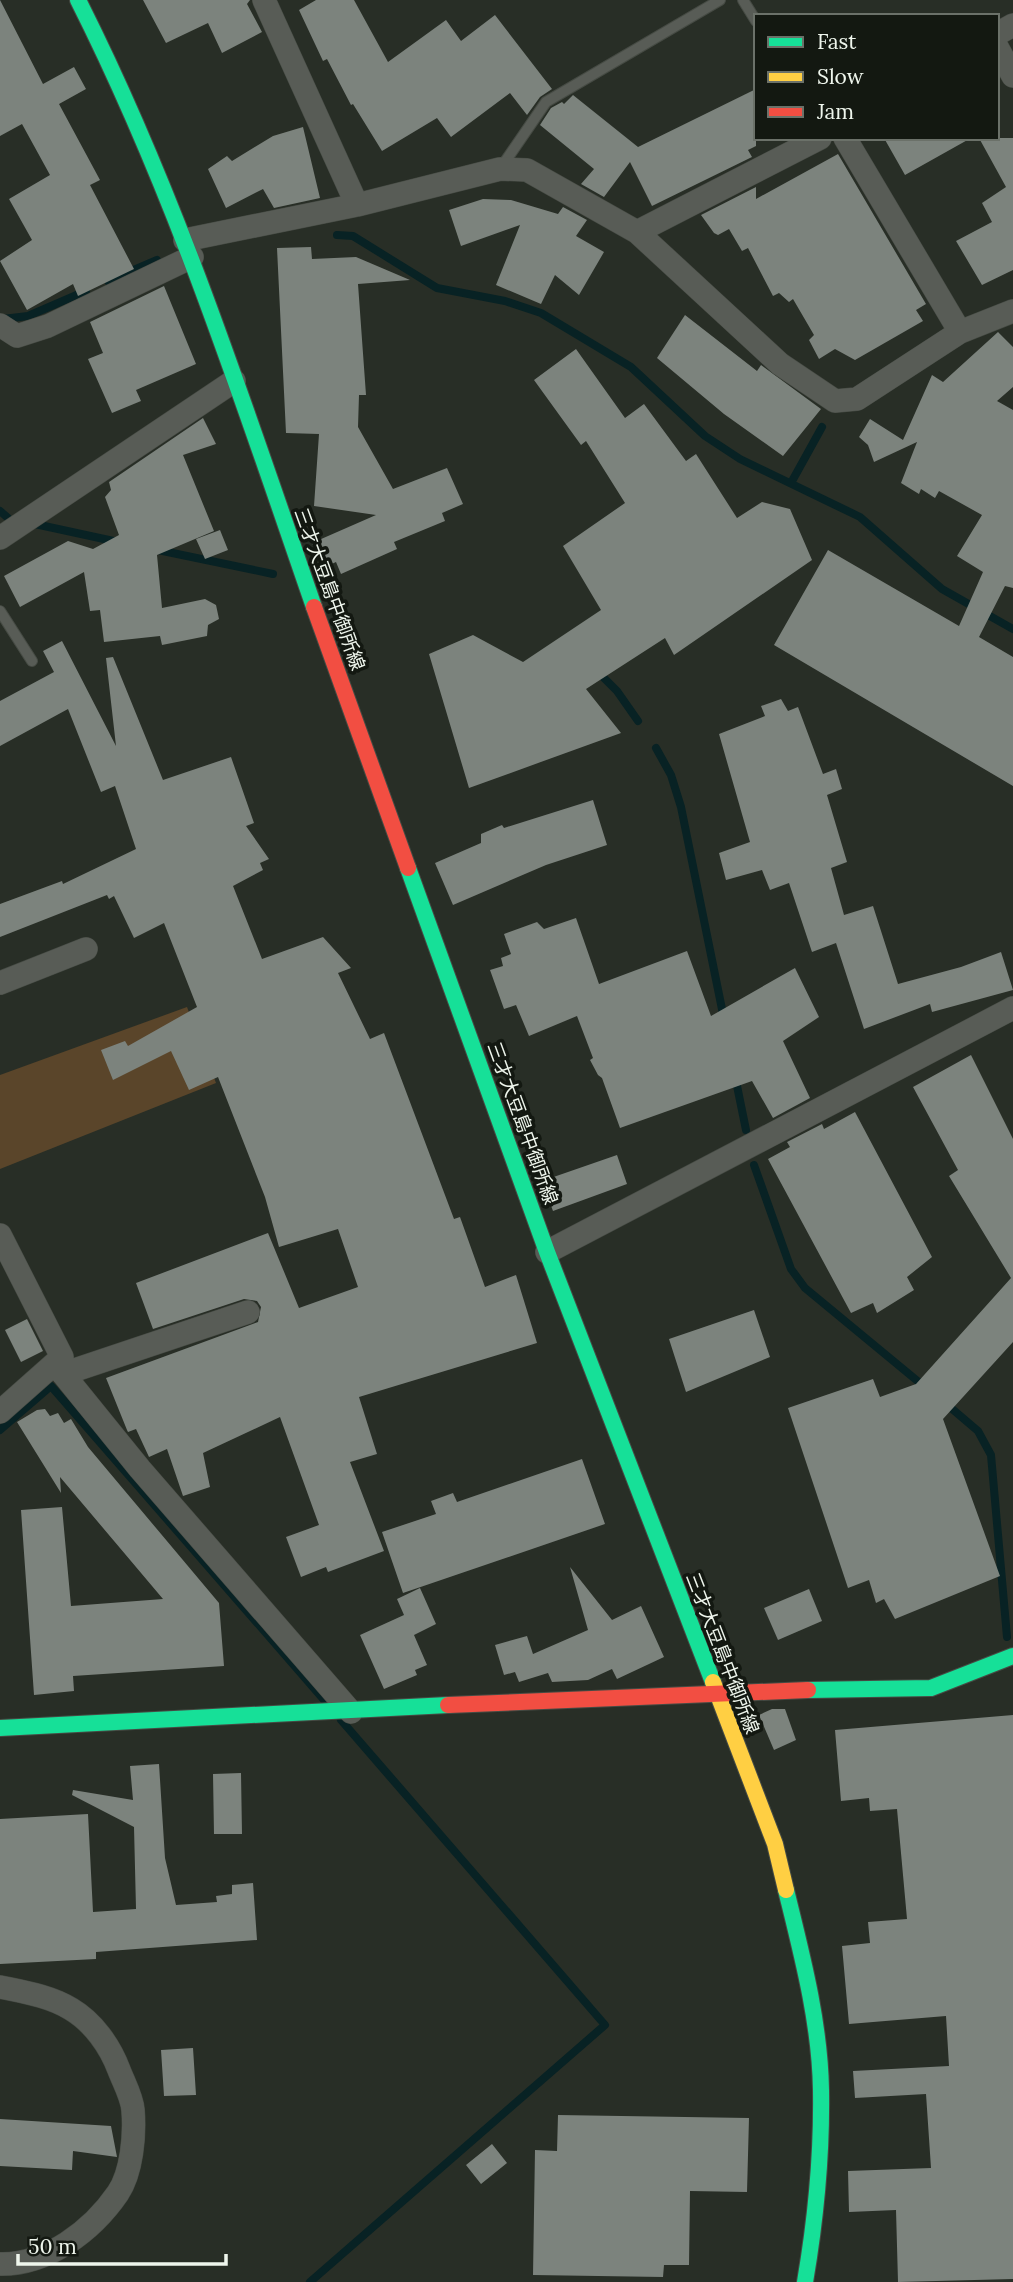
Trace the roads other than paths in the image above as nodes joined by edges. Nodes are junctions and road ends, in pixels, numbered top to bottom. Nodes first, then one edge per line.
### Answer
1 (78, 0) edge
2 (264, 0) edge
3 (720, 0) edge
4 (743, 0) edge
5 (754, 18) edge
6 (999, 51) edge
7 (1013, 76) edge
8 (816, 140) edge
9 (846, 140) edge
10 (500, 169) junction
11 (357, 205) junction
12 (637, 232) junction
13 (188, 248) junction
14 (1013, 311) edge
15 (2, 327) edge
16 (960, 332) junction
17 (234, 381) junction
18 (0, 538) edge
19 (0, 611) edge
20 (32, 662) dead end
21 (86, 949) dead end
22 (0, 983) edge
23 (1013, 1008) edge
24 (0, 1235) edge
25 (547, 1252) junction
26 (248, 1312) dead end
27 (59, 1369) junction
28 (0, 1412) edge
29 (1013, 1656) edge
30 (716, 1692) junction
31 (351, 1712) junction
32 (0, 1728) edge
33 (0, 1987) edge
34 (0, 2264) edge
35 (805, 2282) edge

1 - 13 main road, 三才大豆島中御所線
2 - 11 street
3 - 10 lane
4 - 5 lane
6 - 7 street
8 - 12 street
9 - 16 street
10 - 11 street
10 - 12 street
11 - 13 street
12 - 16 street
13 - 15 street
13 - 17 main road, 三才大豆島中御所線
14 - 16 street
17 - 18 street
17 - 25 main road, 三才大豆島中御所線
19 - 20 lane
21 - 22 street
23 - 25 street
24 - 27 street
25 - 30 main road, 三才大豆島中御所線
26 - 27 street
27 - 28 street
27 - 31 street
29 - 30 main road
30 - 31 main road
30 - 35 main road, 三才大豆島中御所線
31 - 32 main road
33 - 34 street

